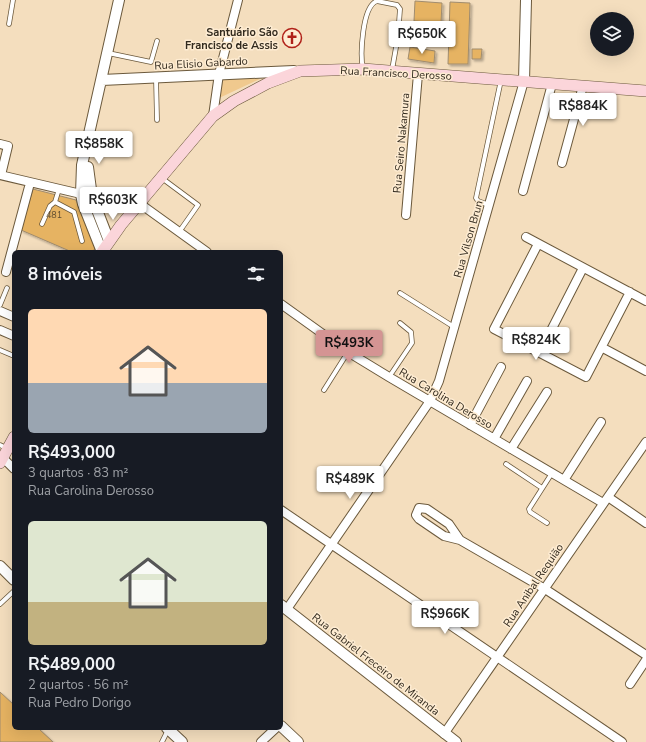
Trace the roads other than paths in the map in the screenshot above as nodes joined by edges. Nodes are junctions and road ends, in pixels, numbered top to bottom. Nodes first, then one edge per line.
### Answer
1 (13, 0) edge
2 (118, 0) edge
3 (238, 0) edge
4 (526, 0) edge
5 (9, 24) dead end
6 (157, 41) dead end
7 (108, 52) junction
8 (363, 69) junction
9 (300, 71) junction
10 (392, 72) junction
11 (219, 74) junction
12 (418, 74) junction
13 (156, 78) junction
14 (102, 80) junction
15 (501, 80) junction
16 (524, 82) junction
17 (552, 84) junction
18 (583, 86) junction
19 (646, 91) edge
20 (213, 116) junction
21 (157, 120) dead end
22 (0, 144) edge
23 (562, 163) dead end
24 (1, 175) edge
25 (160, 177) junction
26 (30, 183) junction
27 (59, 189) junction
28 (523, 191) dead end
29 (86, 193) junction
30 (54, 202) junction
31 (139, 203) junction
32 (489, 205) junction
33 (406, 215) dead end
34 (42, 224) dead end
35 (179, 232) junction
36 (526, 237) dead end
37 (82, 241) dead end
38 (109, 241) junction
39 (538, 244) junction
40 (101, 250) edge
41 (103, 250) edge
42 (204, 250) edge
43 (583, 268) junction
44 (6, 272) dead end
45 (7, 288) dead end
46 (630, 292) junction
47 (400, 293) dead end
48 (646, 301) edge
49 (0, 305) edge
50 (283, 305) edge
51 (0, 311) edge
52 (12, 316) edge
53 (400, 323) dead end
54 (454, 327) junction
55 (0, 330) edge
56 (12, 335) edge
57 (603, 348) junction
58 (0, 350) edge
59 (348, 352) junction
60 (540, 352) junction
61 (12, 355) edge
62 (501, 367) dead end
63 (646, 371) edge
64 (389, 377) junction
65 (527, 381) dead end
66 (324, 390) dead end
67 (548, 392) dead end
68 (430, 401) junction
69 (601, 422) dead end
70 (470, 425) junction
71 (494, 439) junction
72 (12, 440) edge
73 (646, 442) edge
74 (512, 449) junction
75 (3, 454) edge
76 (506, 464) dead end
77 (12, 466) edge
78 (552, 473) junction
79 (564, 480) junction
80 (542, 488) junction
81 (606, 500) junction
82 (283, 511) edge
83 (548, 523) dead end
84 (646, 524) edge
85 (460, 540) junction
86 (331, 545) junction
87 (0, 566) edge
88 (12, 578) edge
89 (545, 589) junction
90 (12, 593) edge
91 (0, 604) edge
92 (284, 607) edge
93 (646, 655) edge
94 (498, 658) junction
95 (646, 660) edge
96 (630, 684) dead end
97 (283, 728) edge
98 (168, 730) edge
99 (169, 730) edge
100 (274, 730) edge
101 (441, 738) edge
102 (162, 742) edge
103 (182, 742) edge
104 (261, 742) edge
105 (298, 742) edge
106 (456, 742) edge
107 (622, 742) edge

1 - 5 lane
2 - 7 street
3 - 11 street
4 - 16 street
6 - 7 lane
7 - 14 street
8 - 9 main road, Rua Francisco Derosso
8 - 10 main road, Rua Francisco Derosso
8 - 10 lane
9 - 11 street, Rua Elisio Gabardo
9 - 20 main road, Rua Francisco Derosso
10 - 12 main road, Rua Francisco Derosso
11 - 13 street, Rua Elisio Gabardo
11 - 20 street
12 - 15 main road, Rua Francisco Derosso
12 - 33 street, Rua Seiro Nakamura
13 - 14 street, Rua Elisio Gabardo
13 - 21 lane
14 - 29 street
15 - 16 main road, Rua Francisco Derosso
15 - 32 lane
16 - 17 main road, Rua Francisco Derosso
16 - 32 street, Rua Vilson Brun
17 - 18 main road, Rua Francisco Derosso
17 - 28 street
18 - 19 main road, Rua Francisco Derosso
18 - 23 street
20 - 25 main road, Rua Francisco Derosso
22 - 24 street
24 - 26 street
25 - 31 main road, Rua Francisco Derosso
25 - 35 lane
26 - 27 street
26 - 44 street
27 - 29 street
27 - 30 lane
29 - 38 street
29 - 40 street
30 - 34 lane
30 - 37 lane
31 - 35 street
31 - 38 main road, Rua Francisco Derosso
32 - 54 street, Rua Vilson Brun
35 - 42 street
36 - 39 street
38 - 41 main road, Rua Francisco Derosso
39 - 43 street
39 - 60 street
43 - 46 street
43 - 60 street
45 - 49 lane
46 - 48 street
46 - 57 street
47 - 54 lane
50 - 59 street, Rua Carolina Derosso
51 - 52 street
53 - 64 lane
54 - 68 street, Rua Vilson Brun
55 - 56 street
57 - 60 street
57 - 63 street
58 - 61 lane
59 - 64 street, Rua Carolina Derosso
59 - 66 lane
62 - 70 street
64 - 68 street, Rua Carolina Derosso
65 - 71 street
67 - 74 street
68 - 70 street, Rua Carolina Derosso
68 - 86 street, Rua Vilson Brun
69 - 79 street
70 - 71 street, Rua Carolina Derosso
71 - 74 street, Rua Carolina Derosso
72 - 75 main road
73 - 81 street, Rua Anibal Requião
74 - 78 street, Rua Carolina Derosso
75 - 77 street
76 - 80 lane
78 - 79 street, Rua Carolina Derosso
78 - 80 lane
79 - 81 street, Rua Carolina Derosso
80 - 83 lane
81 - 84 street, Rua Carolina Derosso
81 - 89 street, Rua Anibal Requião
82 - 86 street
85 - 85 street
85 - 89 street
86 - 92 street, Rua Vilson Brun
86 - 94 street
87 - 88 street
89 - 93 street
89 - 94 street, Rua Anibal Requião
90 - 91 lane
92 - 101 street, Rua Gabriel Freceiro de Miranda
94 - 101 street, Rua Anibal Requião
94 - 107 street
95 - 96 street
97 - 105 street
98 - 102 lane
99 - 103 street
100 - 104 street
101 - 106 street, Rua Gabriel Freceiro de Miranda

